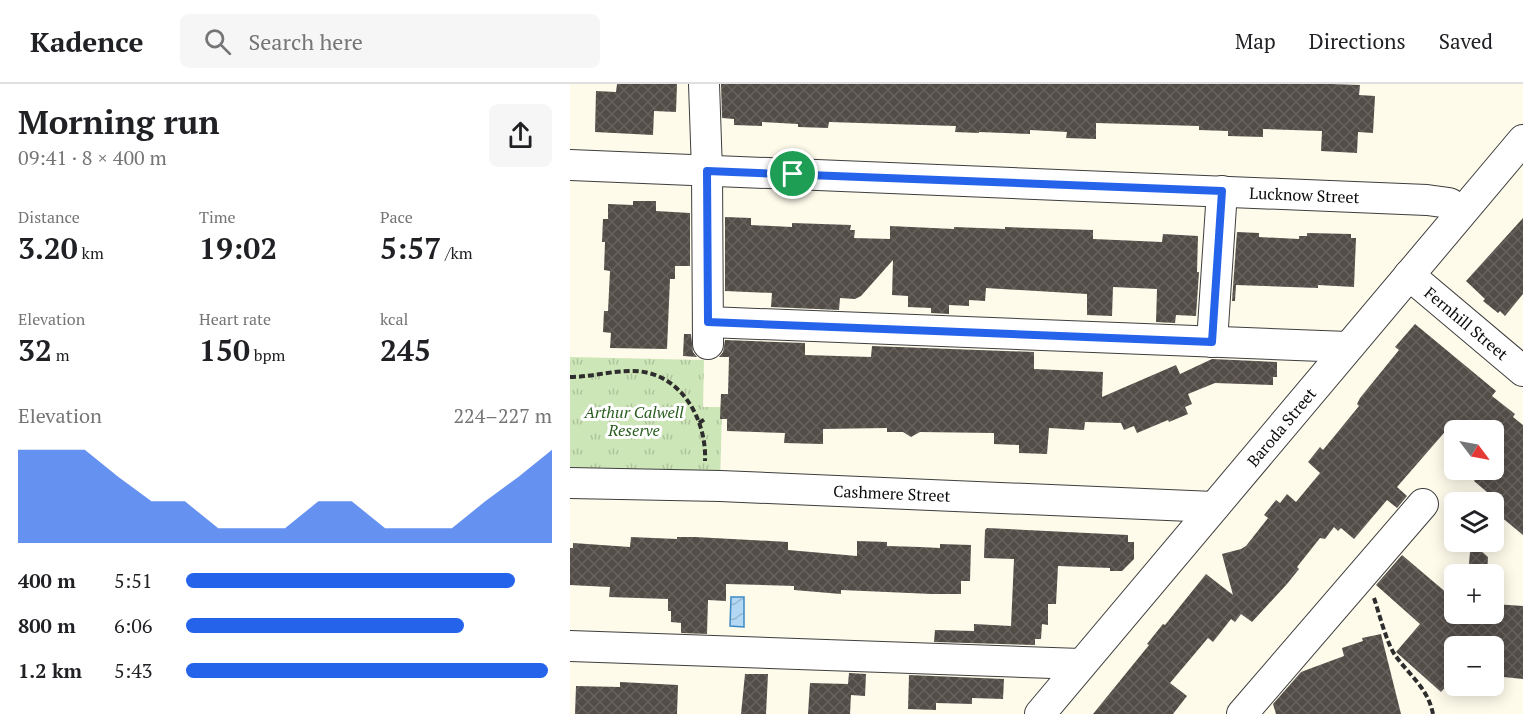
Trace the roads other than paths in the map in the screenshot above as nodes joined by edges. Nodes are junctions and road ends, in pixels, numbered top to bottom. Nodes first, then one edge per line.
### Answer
1 (704, 84) edge
2 (1523, 140) edge
3 (570, 165) edge
4 (707, 171) junction
5 (1222, 191) junction
6 (1462, 211) junction
7 (1409, 275) junction
8 (1212, 342) junction
9 (1348, 347) junction
10 (1523, 371) edge
11 (570, 483) edge
12 (1423, 504) dead end
13 (1214, 507) junction
14 (570, 646) edge
15 (1081, 664) junction
16 (1040, 714) edge
17 (1242, 714) edge

1 - 4 street
2 - 6 street, Baroda Street
3 - 4 street, Lucknow Street
4 - 5 street, Lucknow Street
4 - 8 street
5 - 6 street, Lucknow Street
5 - 8 street
6 - 7 street, Baroda Street
7 - 9 street, Baroda Street
7 - 10 street, Fernhill Street
8 - 9 street
9 - 13 street, Baroda Street
11 - 13 street, Cashmere Street
12 - 17 street
13 - 15 street, Baroda Street
14 - 15 street
15 - 16 street, Baroda Street

